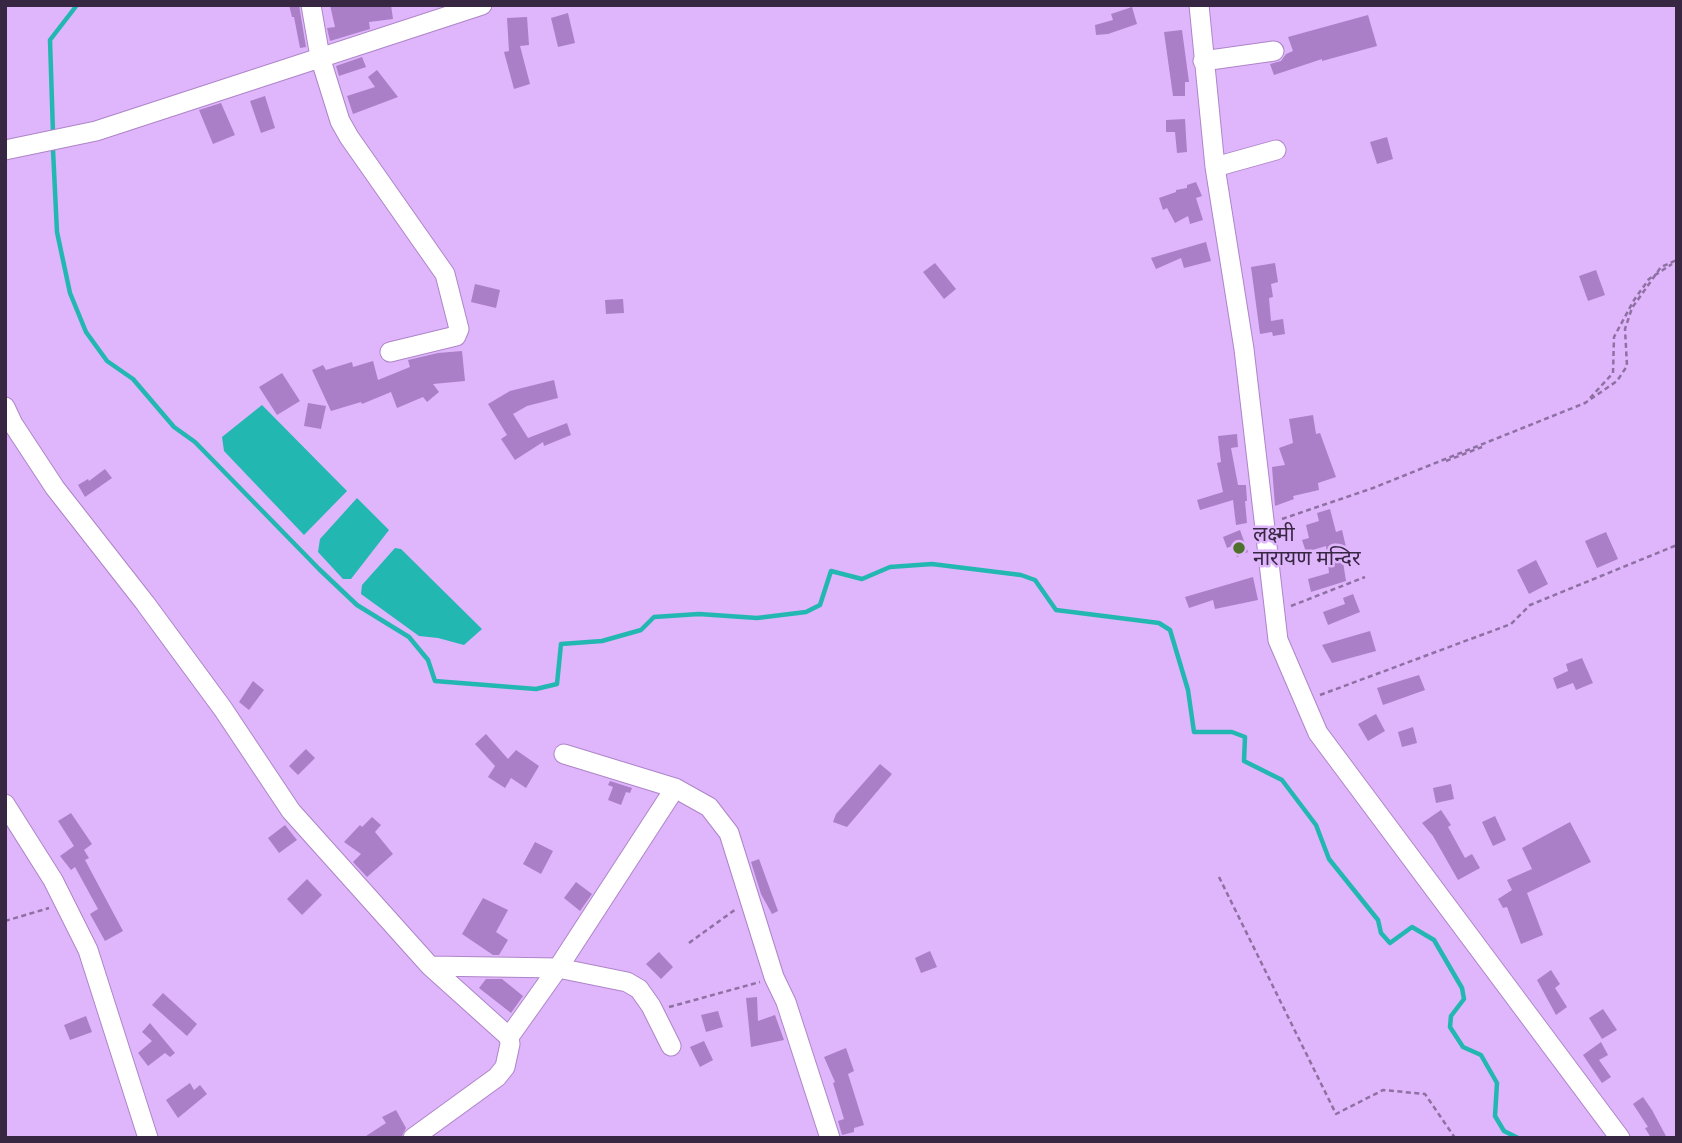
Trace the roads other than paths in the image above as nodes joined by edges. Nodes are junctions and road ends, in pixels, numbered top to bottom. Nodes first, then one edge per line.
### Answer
1 (311, 5) edge
2 (482, 5) edge
3 (1199, 5) edge
4 (1274, 51) dead end
5 (320, 57) junction
6 (1203, 61) junction
7 (5, 150) edge
8 (1276, 150) dead end
9 (1215, 167) junction
10 (390, 352) dead end
11 (5, 407) edge
12 (564, 754) dead end
13 (675, 788) junction
14 (5, 804) edge
15 (430, 966) junction
16 (558, 968) junction
17 (509, 1037) junction
18 (671, 1046) dead end
19 (148, 1138) edge
20 (413, 1138) edge
21 (830, 1138) edge
22 (1620, 1138) edge

1 - 5 street
2 - 5 street
3 - 6 street
4 - 6 street
5 - 7 street
5 - 10 street
6 - 9 street
8 - 9 street
9 - 22 street
11 - 15 street
12 - 13 street
13 - 16 street
13 - 21 street
14 - 19 street
15 - 16 street
15 - 17 street
16 - 17 street
16 - 18 street
17 - 20 street

